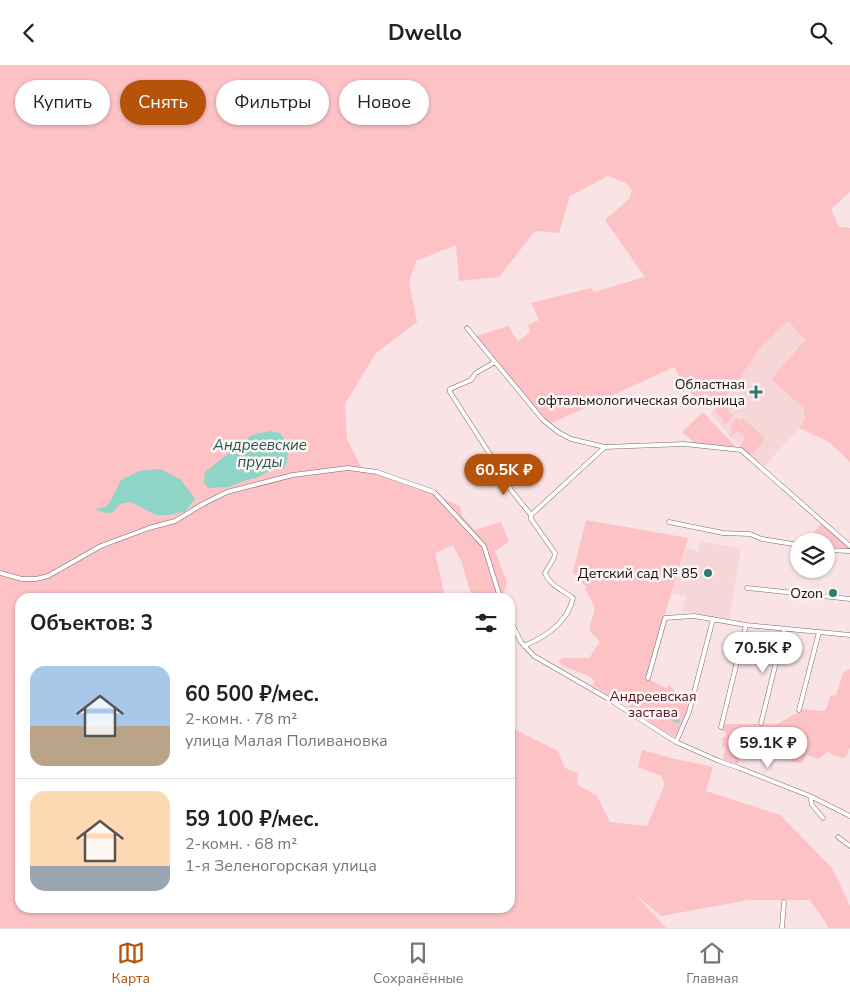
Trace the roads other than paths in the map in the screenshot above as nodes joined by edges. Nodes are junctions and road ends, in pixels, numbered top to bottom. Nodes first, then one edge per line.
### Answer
1 (467, 328) dead end
2 (495, 362) junction
3 (605, 447) junction
4 (530, 515) junction
5 (669, 522) dead end
6 (790, 544) edge
7 (850, 546) edge
8 (835, 550) edge
9 (850, 551) edge
10 (0, 573) edge
11 (747, 588) dead end
12 (499, 593) edge
13 (850, 599) edge
14 (713, 619) junction
15 (746, 625) junction
16 (515, 629) edge
17 (784, 629) junction
18 (820, 632) junction
19 (850, 635) edge
20 (524, 646) junction
21 (648, 678) dead end
22 (799, 710) dead end
23 (761, 723) dead end
24 (721, 727) dead end
25 (676, 742) junction
26 (810, 796) junction
27 (850, 816) edge
28 (823, 818) dead end
29 (838, 837) dead end
30 (850, 846) edge
31 (784, 902) dead end
32 (782, 928) edge

1 - 2 street
2 - 3 street
2 - 4 street
3 - 4 street
3 - 7 street
4 - 20 street
5 - 6 street
8 - 9 street
10 - 12 street
11 - 13 street
14 - 15 street
14 - 21 street
14 - 25 street
15 - 17 street
15 - 24 street
16 - 20 street
17 - 18 street
17 - 23 street
18 - 19 street
18 - 22 street
20 - 25 street
25 - 26 street
26 - 27 street
26 - 28 street
29 - 30 street
31 - 32 street

